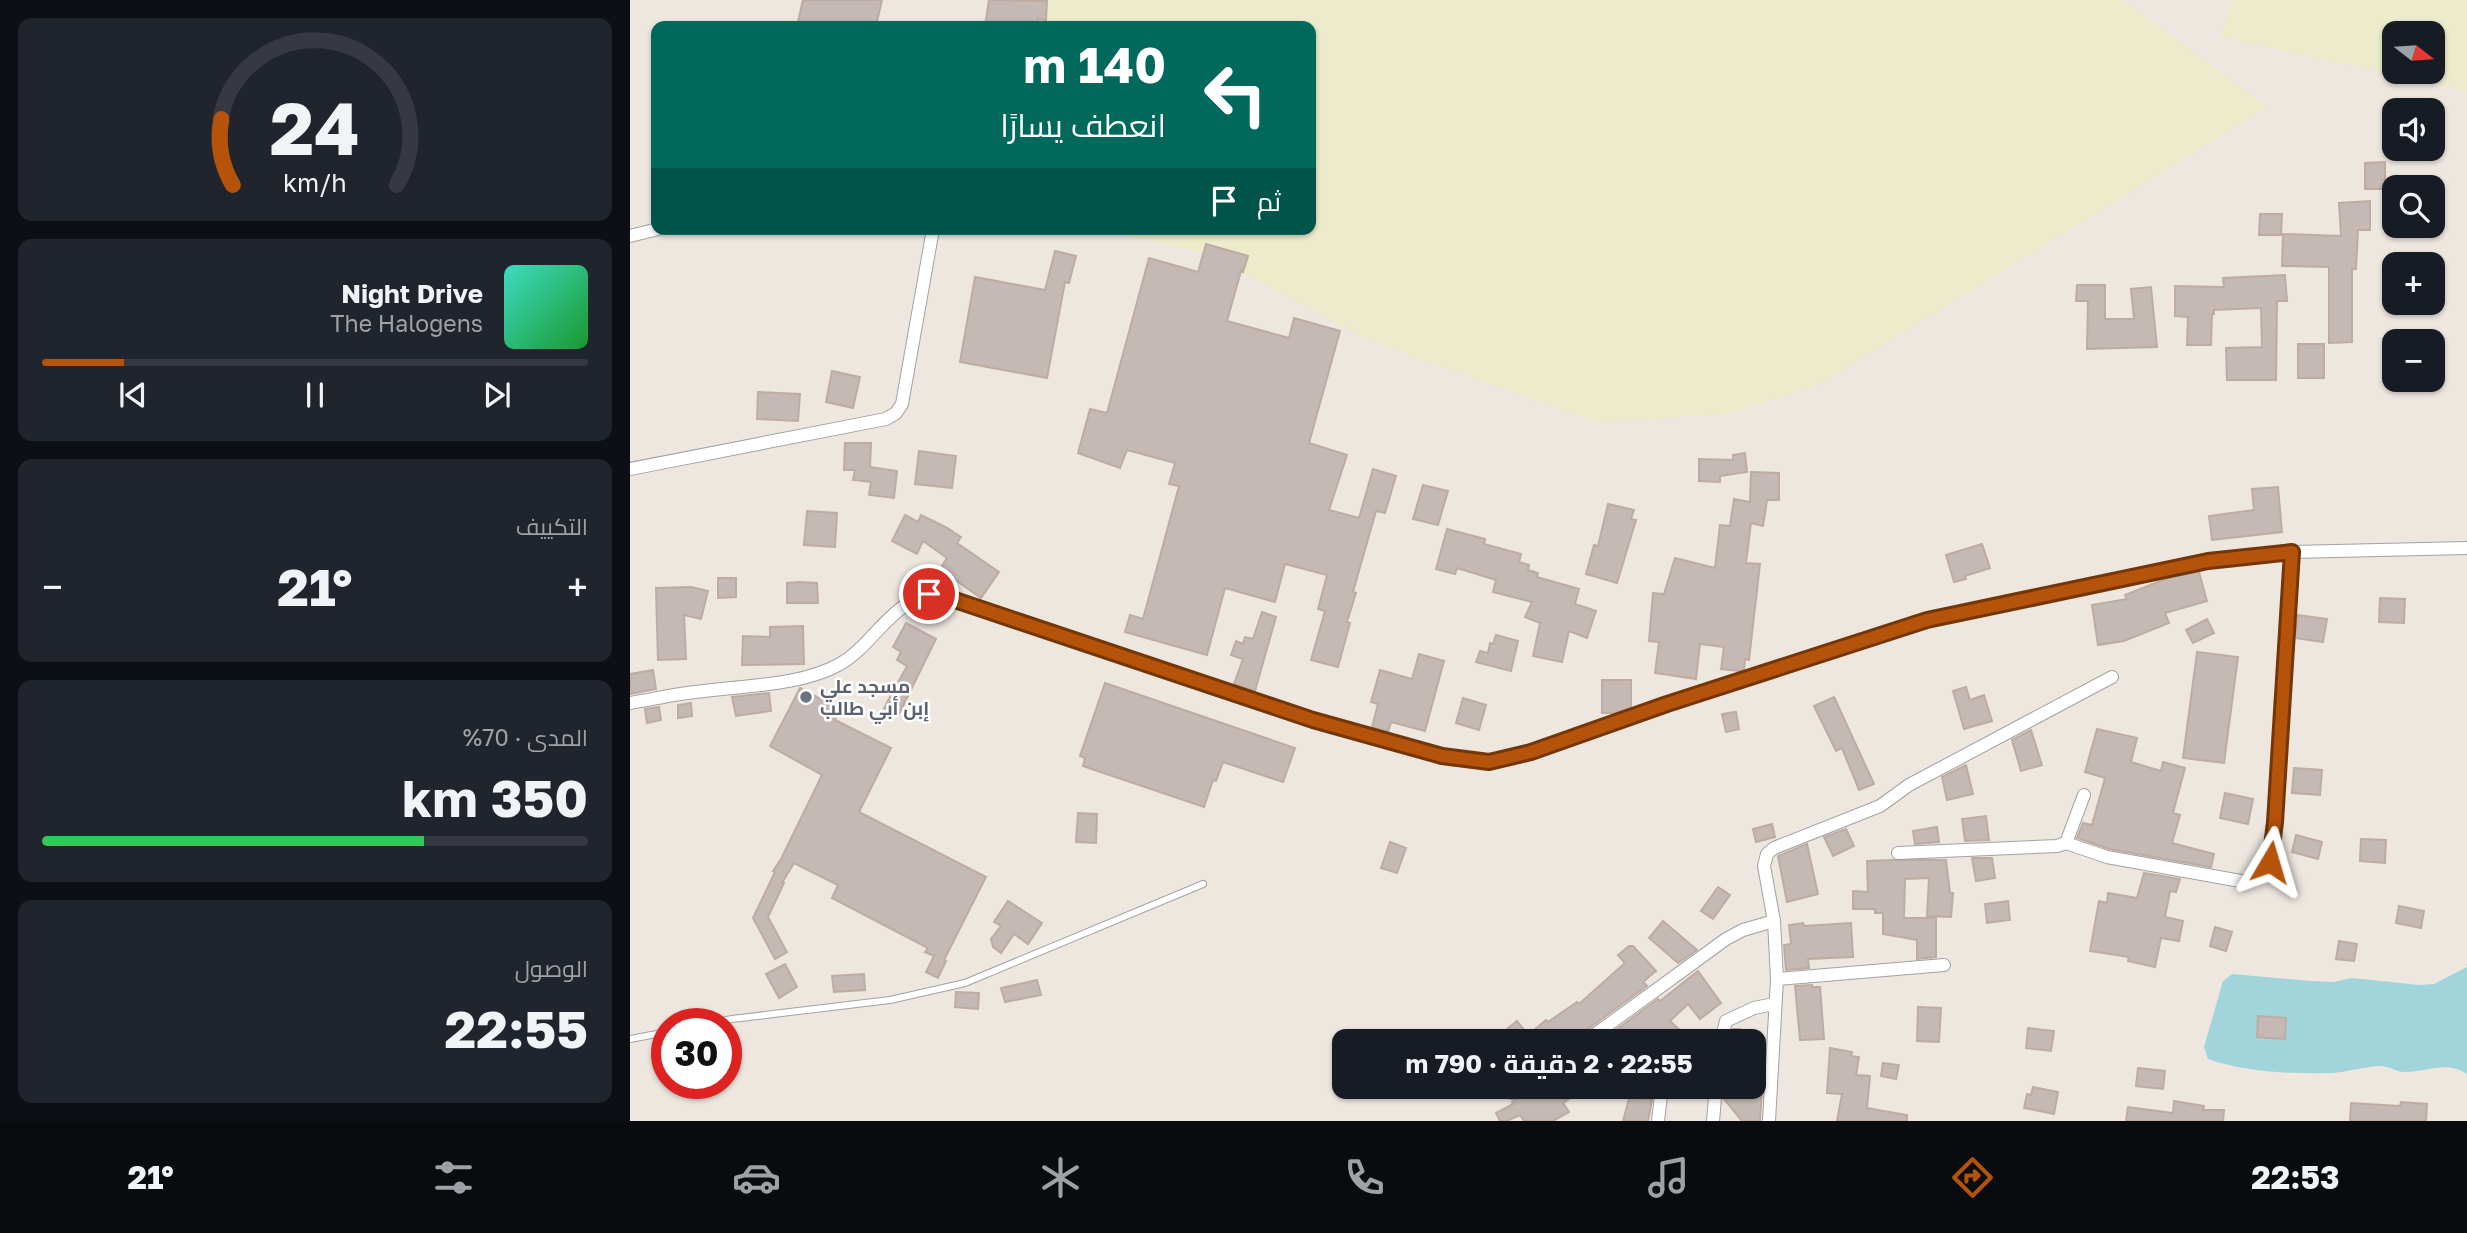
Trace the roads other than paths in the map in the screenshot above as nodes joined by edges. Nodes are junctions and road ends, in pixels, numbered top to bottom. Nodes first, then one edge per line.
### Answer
1 (651, 231) edge
2 (932, 235) edge
3 (630, 236) edge
4 (630, 469) edge
5 (2467, 548) edge
6 (2292, 552) junction
7 (2112, 677) dead end
8 (630, 703) edge
9 (2084, 795) dead end
10 (2066, 843) junction
11 (1898, 853) dead end
12 (1203, 884) dead end
13 (1773, 920) junction
14 (1944, 965) dead end
15 (1777, 979) junction
16 (1774, 1004) junction
17 (742, 1018) edge
18 (1603, 1029) edge
19 (1724, 1029) edge
20 (651, 1035) edge
21 (630, 1039) edge
22 (1661, 1099) edge
23 (1715, 1099) edge
24 (1658, 1121) edge
25 (1713, 1121) edge
26 (1769, 1121) edge

1 - 3 street
2 - 4 street
5 - 6 street
6 - 8 street
6 - 10 street
7 - 13 street
9 - 10 street
10 - 11 street
12 - 17 lane
13 - 15 street
13 - 18 street
14 - 15 street
15 - 16 street
16 - 19 street
16 - 26 street
20 - 21 lane
22 - 24 street
23 - 25 street

